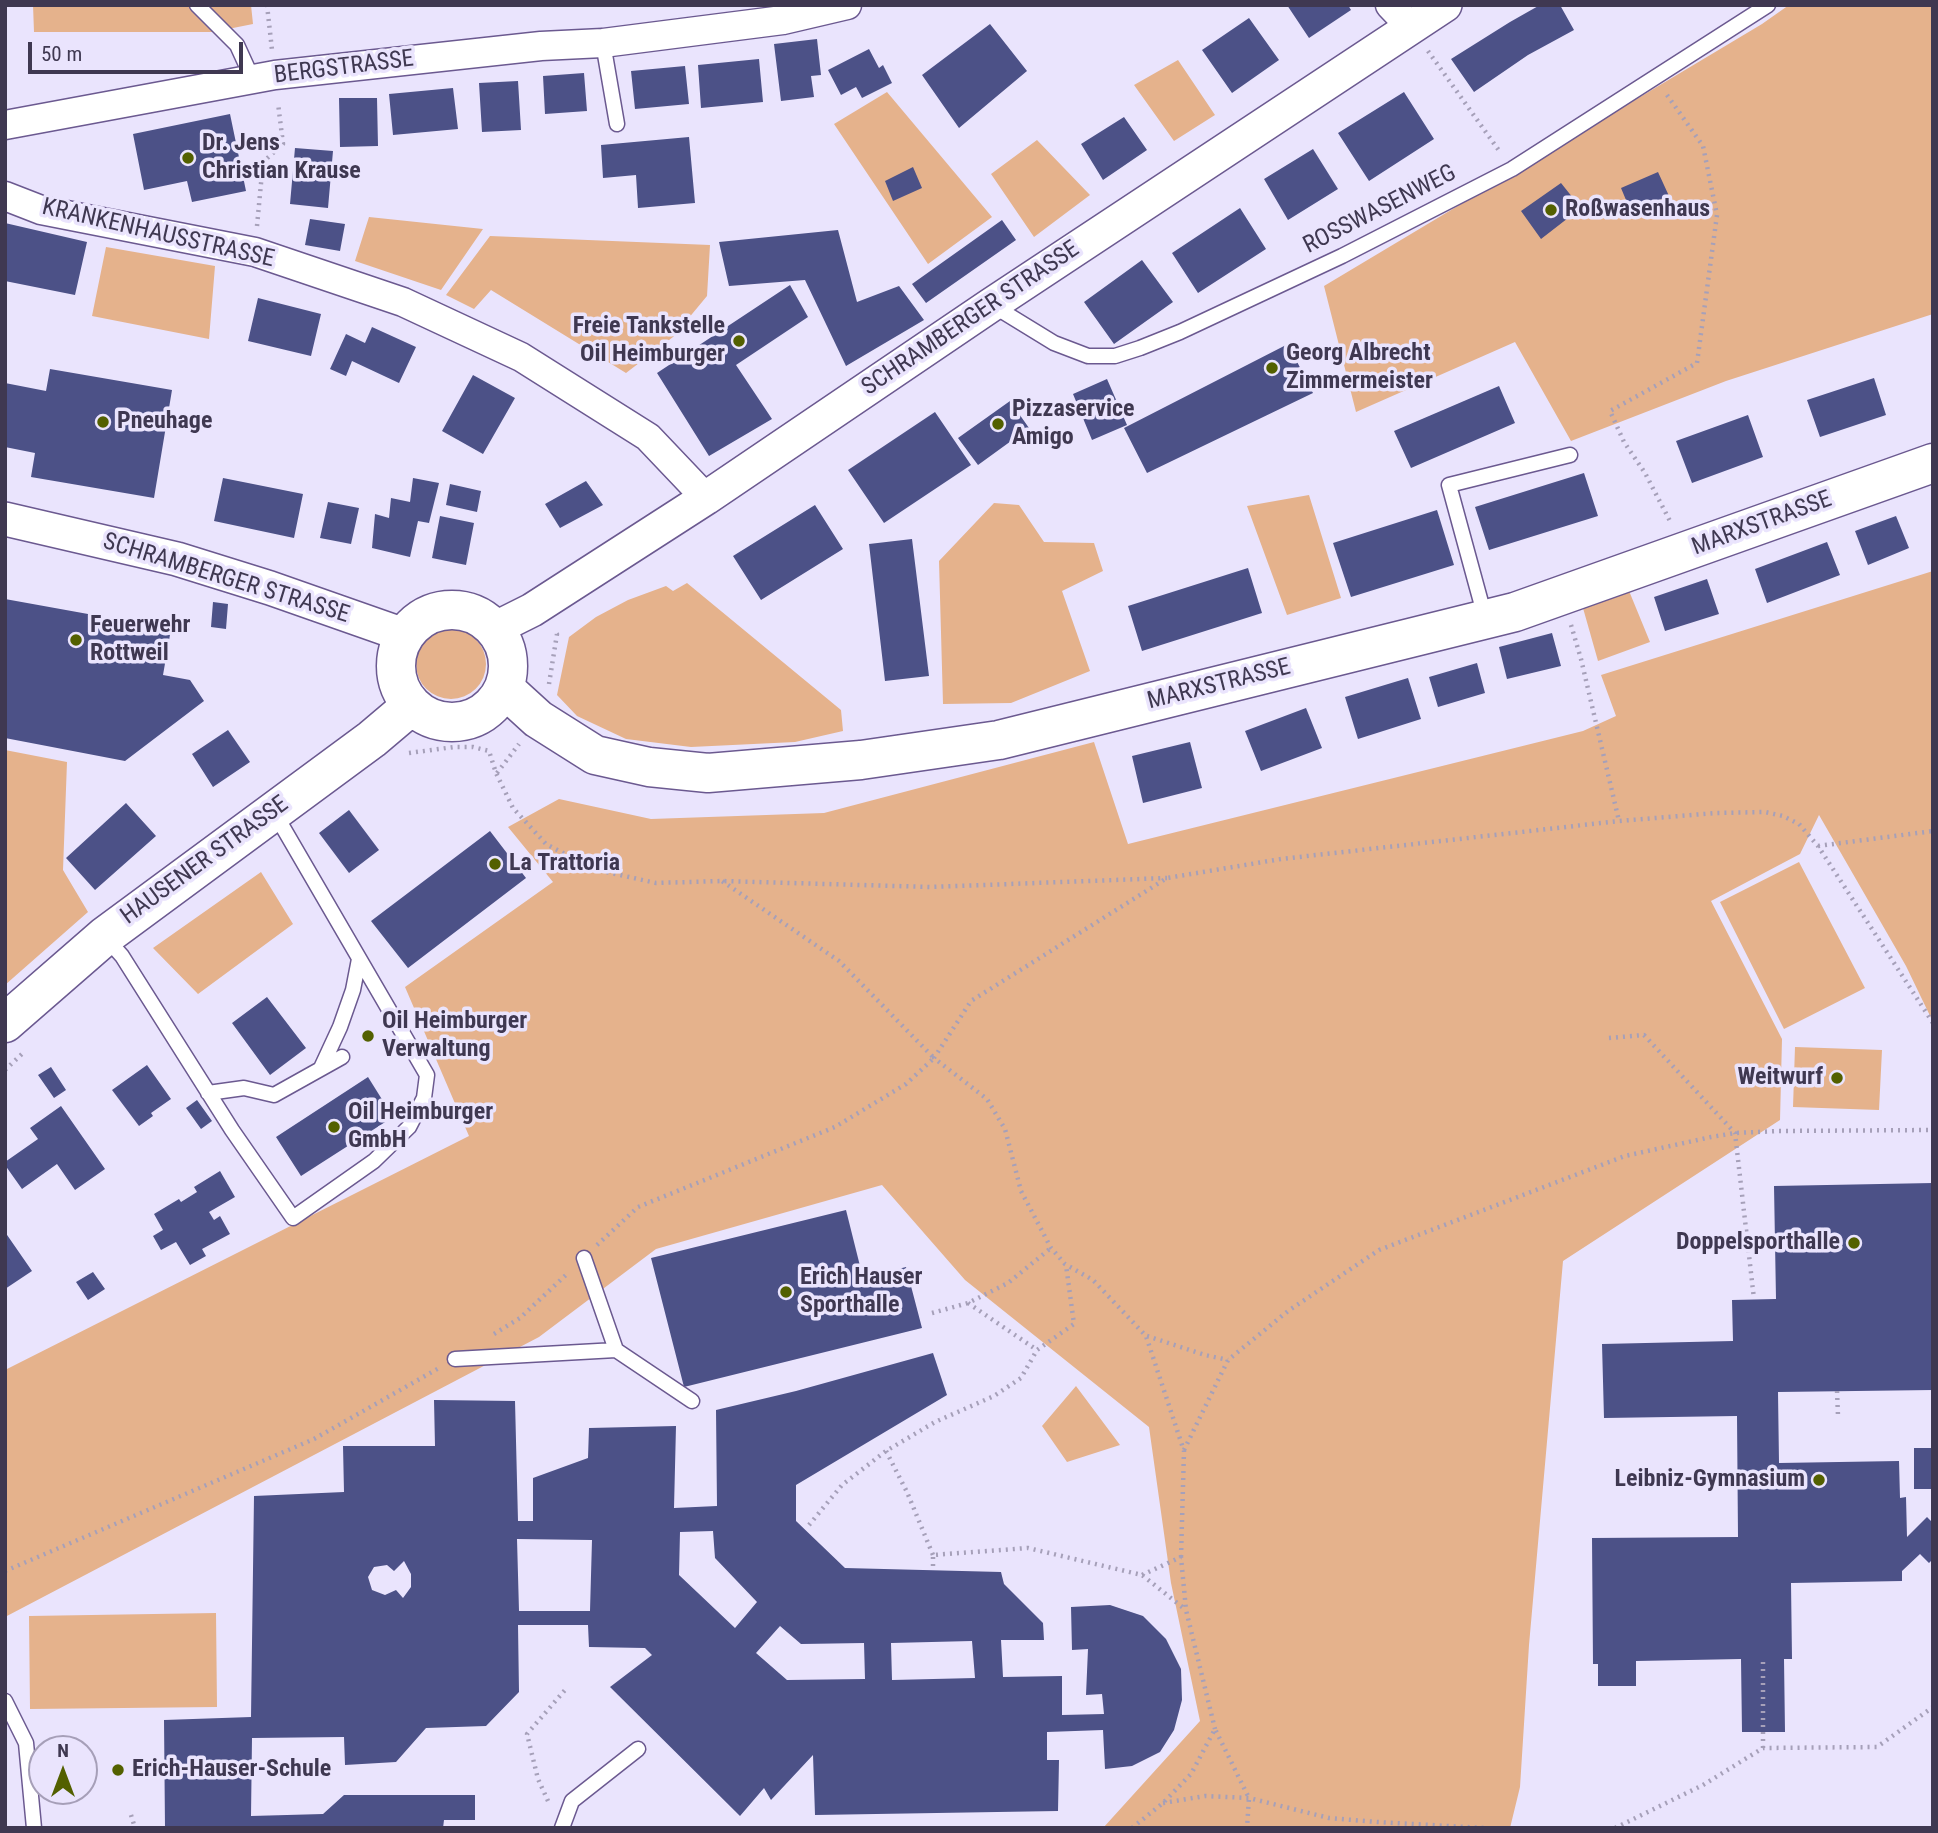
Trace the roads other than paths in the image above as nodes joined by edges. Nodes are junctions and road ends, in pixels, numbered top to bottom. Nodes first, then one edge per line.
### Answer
1 (197, 5) edge
2 (847, 5) edge
3 (1445, 5) edge
4 (1768, 5) edge
5 (1400, 16) edge
6 (603, 43) junction
7 (264, 78) junction
8 (617, 124) dead end
9 (5, 125) edge
10 (5, 196) edge
11 (991, 305) junction
12 (1570, 454) dead end
13 (1933, 463) edge
14 (706, 498) junction
15 (5, 519) edge
16 (1486, 619) junction
17 (494, 629) junction
18 (404, 635) junction
19 (504, 688) junction
20 (411, 706) junction
21 (274, 811) junction
22 (105, 936) junction
23 (359, 959) junction
24 (5, 1023) edge
25 (342, 1057) dead end
26 (321, 1068) junction
27 (208, 1093) junction
28 (584, 1258) road end
29 (616, 1350) junction
30 (455, 1359) road end
31 (692, 1401) dead end
32 (5, 1700) edge
33 (638, 1749) dead end
34 (34, 1828) edge
35 (562, 1828) edge

1 - 7 lane
2 - 6 street, BERGSTRASSE
3 - 5 street, SCHRAMBERGER STRASSE
4 - 11 lane, ROSSWASENWEG
5 - 11 street, SCHRAMBERGER STRASSE
6 - 7 street, BERGSTRASSE
6 - 8 lane
7 - 9 street, BERGSTRASSE
10 - 14 street, KRANKENHAUSSTRASSE
11 - 14 street, SCHRAMBERGER STRASSE
12 - 16 lane
13 - 16 main road, MARXSTRASSE
14 - 17 street, SCHRAMBERGER STRASSE
15 - 18 street, SCHRAMBERGER STRASSE
16 - 19 main road, MARXSTRASSE
17 - 18 main road
17 - 19 main road
18 - 20 main road
19 - 20 main road
20 - 21 main road, HAUSENER STRASSE
21 - 22 main road, HAUSENER STRASSE
21 - 23 lane
22 - 24 main road, HAUSENER STRASSE
22 - 27 lane
23 - 26 lane
23 - 27 lane
25 - 26 lane
26 - 27 lane
28 - 29 lane
29 - 30 lane
29 - 31 lane
32 - 34 lane
33 - 35 lane

